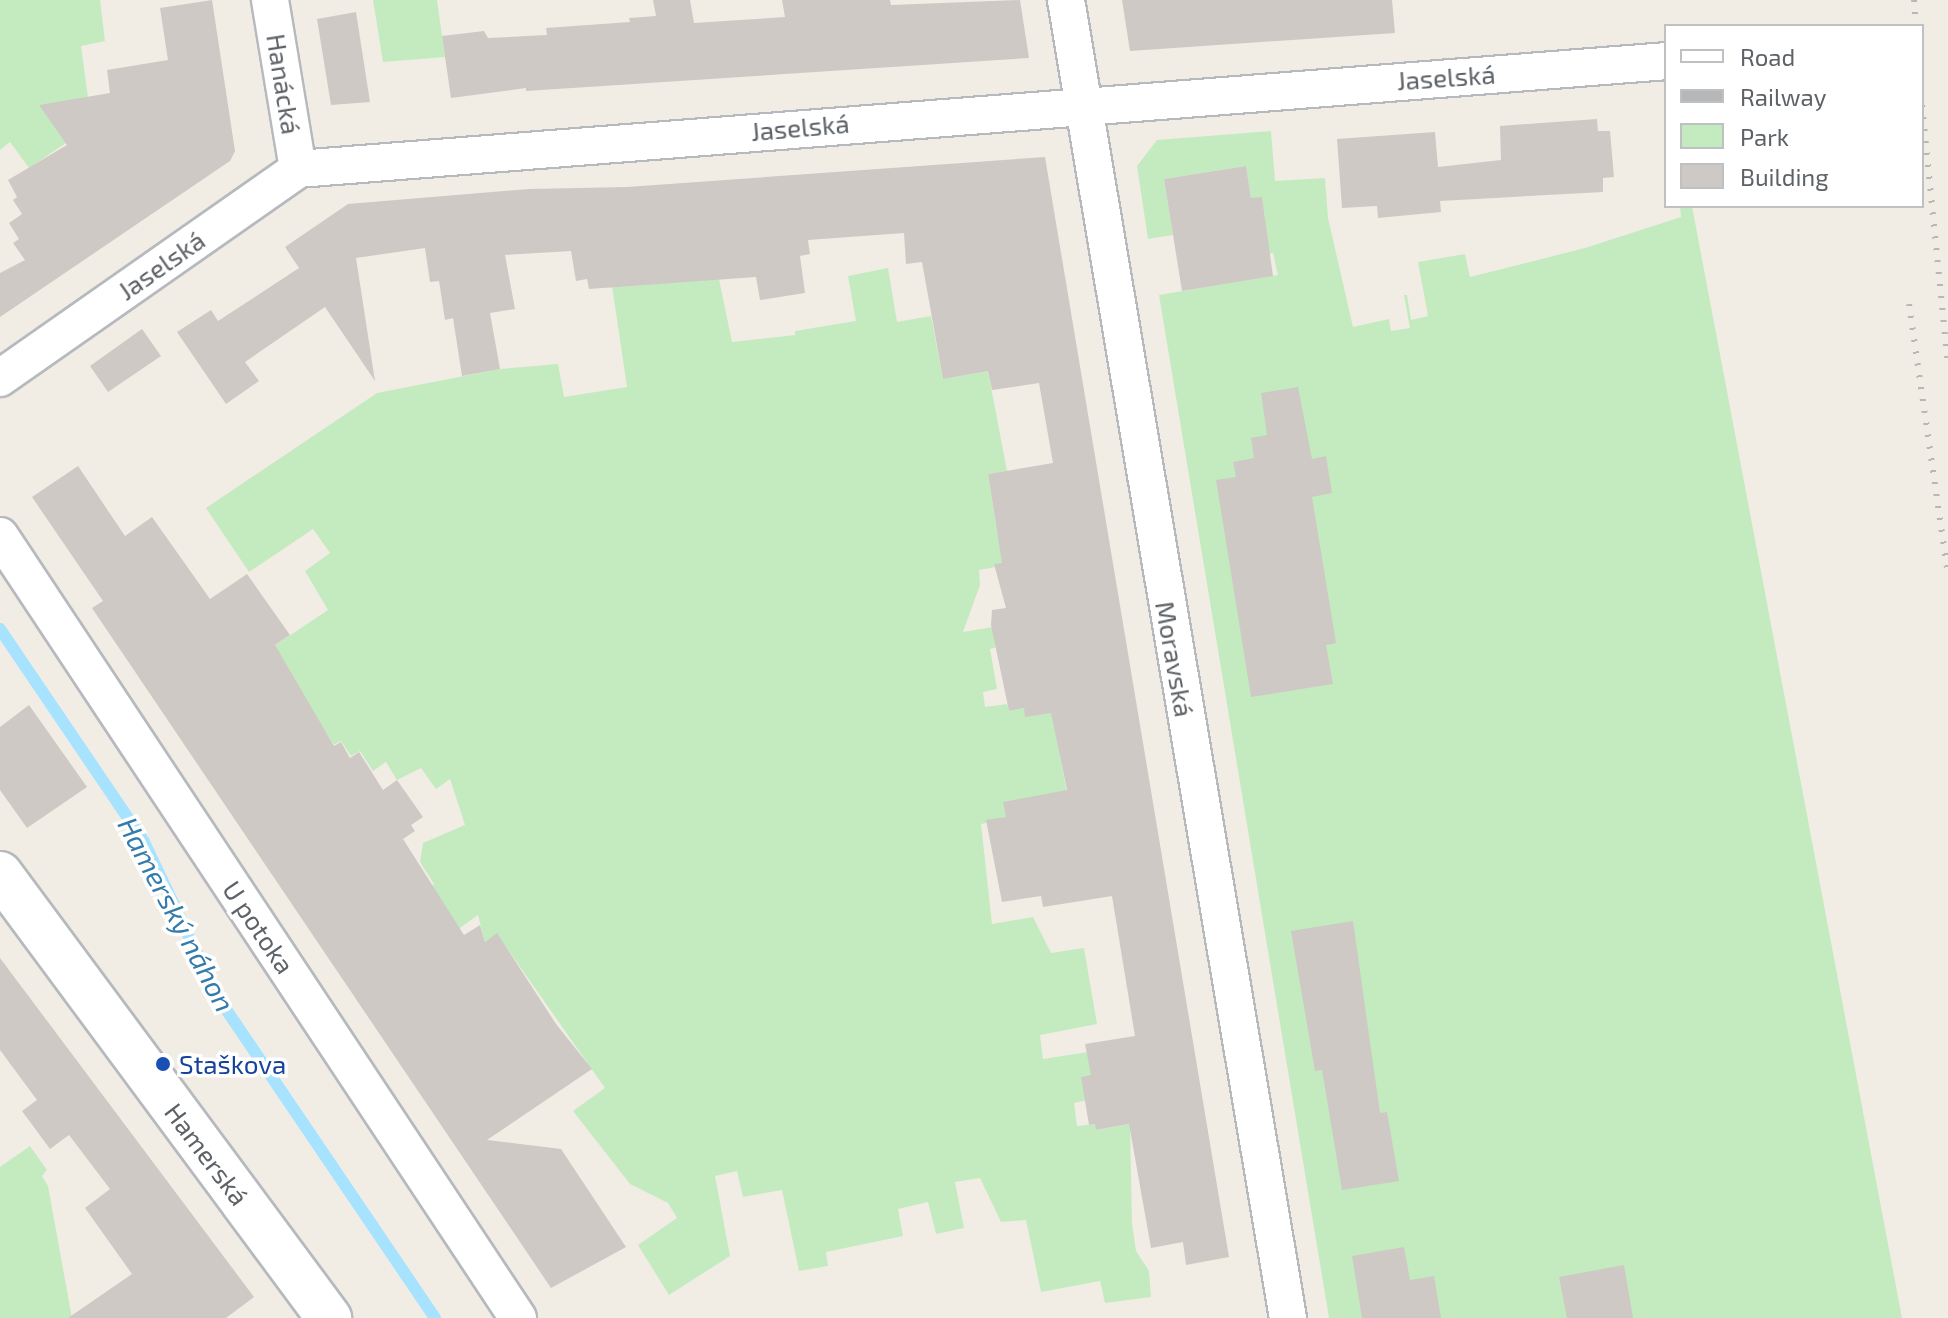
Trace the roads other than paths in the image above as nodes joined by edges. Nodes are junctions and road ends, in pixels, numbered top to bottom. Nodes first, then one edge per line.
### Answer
1 (270, 0) edge
2 (1066, 0) edge
3 (1664, 61) edge
4 (1081, 104) junction
5 (298, 169) junction
6 (0, 378) edge
7 (0, 536) edge
8 (0, 874) edge
9 (329, 1318) edge
10 (518, 1318) edge
11 (1288, 1318) edge

1 - 5 street, Hanácká
2 - 4 street, Moravská
3 - 4 street, Jaselská
4 - 5 street, Jaselská
4 - 11 street, Moravská
5 - 6 street, Jaselská
7 - 10 street, U potoka
8 - 9 street, Hamerská

